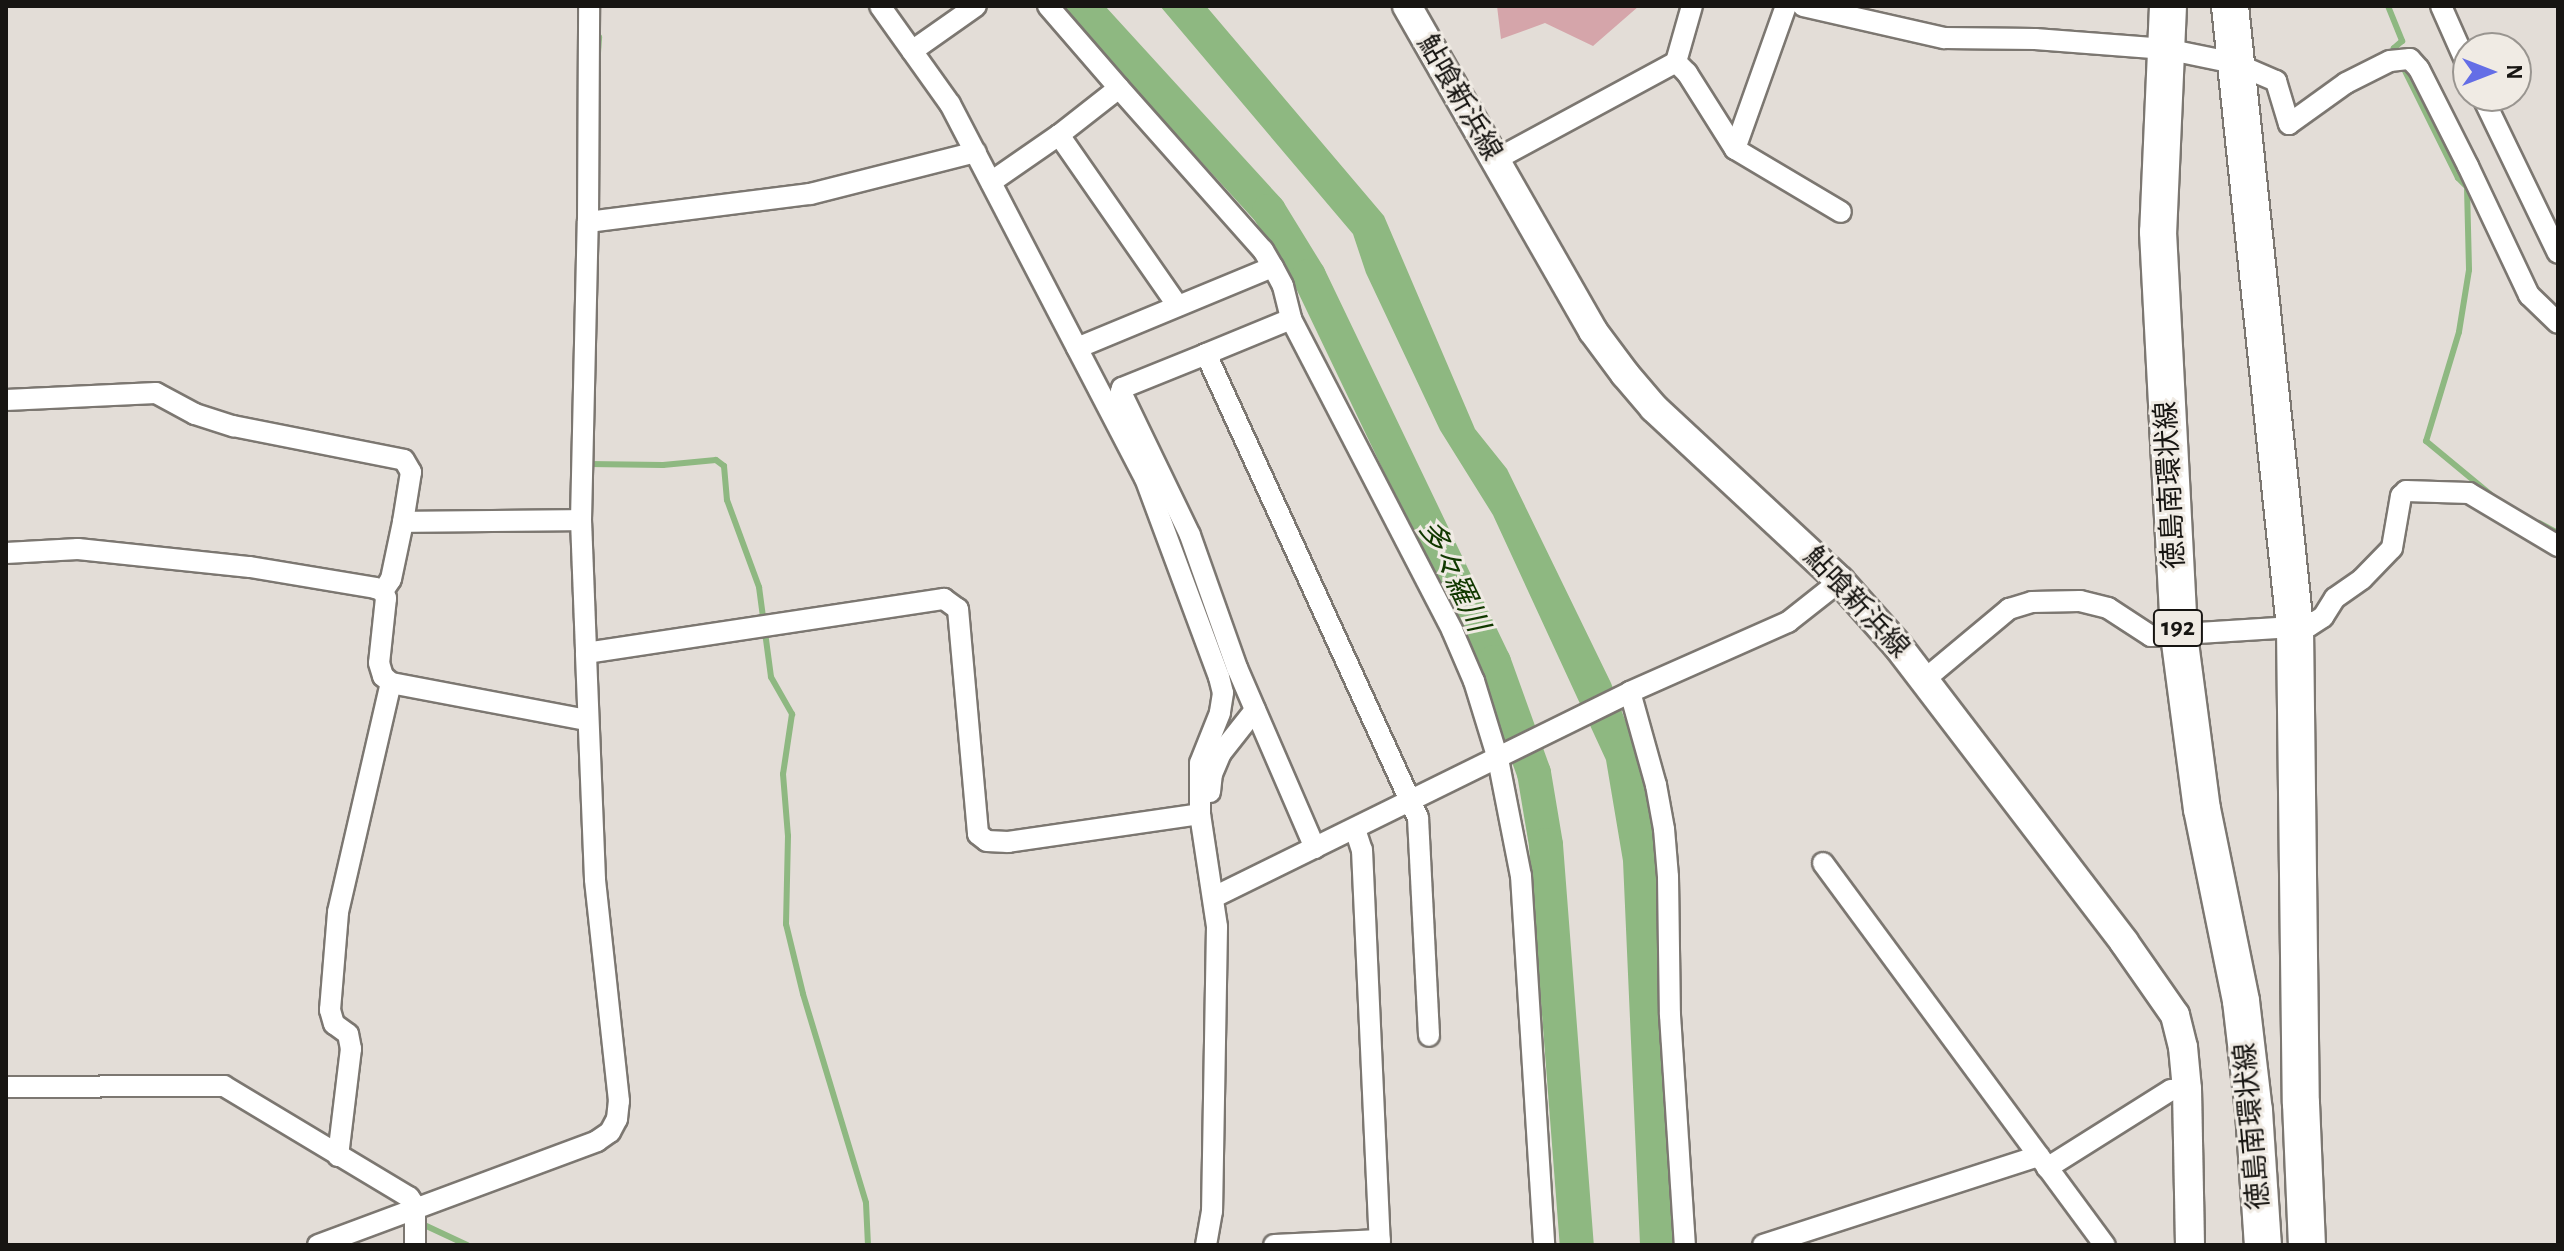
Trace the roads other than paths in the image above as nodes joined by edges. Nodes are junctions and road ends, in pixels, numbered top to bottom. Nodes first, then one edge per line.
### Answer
1 (589, 6) edge
2 (880, 6) edge
3 (976, 6) edge
4 (1048, 6) edge
5 (1407, 6) edge
6 (1692, 6) edge
7 (1786, 6) edge
8 (1803, 6) edge
9 (2168, 6) edge
10 (2230, 6) edge
11 (2441, 6) edge
12 (2453, 32) edge
13 (2166, 49) junction
14 (912, 51) junction
15 (1676, 62) junction
16 (2234, 63) junction
17 (1119, 88) junction
18 (2490, 112) edge
19 (1059, 135) junction
20 (1735, 149) junction
21 (976, 152) junction
22 (1495, 160) junction
23 (991, 182) junction
24 (1841, 212) dead end
25 (588, 222) junction
26 (2558, 253) edge
27 (1273, 267) junction
28 (1178, 306) junction
29 (1291, 319) junction
30 (2558, 323) edge
31 (1077, 348) junction
32 (1206, 354) junction
33 (6, 400) edge
34 (581, 520) junction
35 (403, 522) junction
36 (2558, 546) edge
37 (6, 553) edge
38 (1840, 581) junction
39 (383, 591) junction
40 (2295, 628) junction
41 (2179, 635) junction
42 (586, 653) junction
43 (1924, 680) junction
44 (391, 683) junction
45 (1626, 695) junction
46 (1255, 710) junction
47 (587, 720) junction
48 (1502, 757) junction
49 (1409, 800) junction
50 (1200, 814) junction
51 (1355, 829) junction
52 (1315, 848) junction
53 (1823, 863) dead end
54 (1220, 894) junction
55 (1429, 1036) dead end
56 (6, 1087) edge
57 (2187, 1089) junction
58 (338, 1156) junction
59 (2043, 1162) junction
60 (415, 1206) junction
61 (1380, 1242) edge
62 (318, 1245) edge
63 (415, 1245) edge
64 (1206, 1245) edge
65 (1274, 1245) edge
66 (1544, 1245) edge
67 (1685, 1245) edge
68 (1763, 1245) edge
69 (2105, 1245) edge
70 (2190, 1245) edge
71 (2263, 1245) edge
72 (2307, 1245) edge

1 - 25 street
2 - 14 street
3 - 14 street
4 - 17 street
5 - 22 main road, 鮎喰新浜線
6 - 15 street
7 - 20 street
8 - 13 street
9 - 13 highway, 徳島南環状線 / 192
10 - 16 highway, 徳島南環状線
11 - 12 street
13 - 16 street
13 - 41 highway, 徳島南環状線 / 192
14 - 21 street
15 - 20 street
15 - 22 street
16 - 30 street
16 - 40 highway, 徳島南環状線
17 - 19 street
17 - 27 street
18 - 26 street
19 - 23 street
19 - 28 street
20 - 24 street
21 - 23 street
21 - 25 street
22 - 38 main road, 鮎喰新浜線
23 - 31 street
25 - 34 street
27 - 28 street
27 - 29 street
28 - 31 street
29 - 32 street
29 - 48 street
31 - 50 street
32 - 46 street
32 - 49 street
33 - 35 street
34 - 35 street
34 - 42 street
35 - 39 street
36 - 40 street
37 - 39 street
38 - 43 main road, 鮎喰新浜線
38 - 45 street
39 - 44 street
40 - 41 street
40 - 72 highway, 徳島南環状線
41 - 43 street
41 - 71 highway, 徳島南環状線 / 192
42 - 47 street
42 - 50 street
43 - 57 main road, 鮎喰新浜線
44 - 47 street
44 - 58 street
45 - 48 street
45 - 67 street
46 - 52 street
46 - 54 street
47 - 60 street
48 - 49 street
48 - 66 street
49 - 51 street
49 - 55 street
50 - 54 street
51 - 52 street
51 - 61 street
52 - 54 street
53 - 59 street
54 - 64 street
56 - 58 street
57 - 59 street
57 - 70 main road, 鮎喰新浜線
58 - 60 street
59 - 68 street
59 - 69 street
60 - 62 street
60 - 63 street
61 - 65 street

